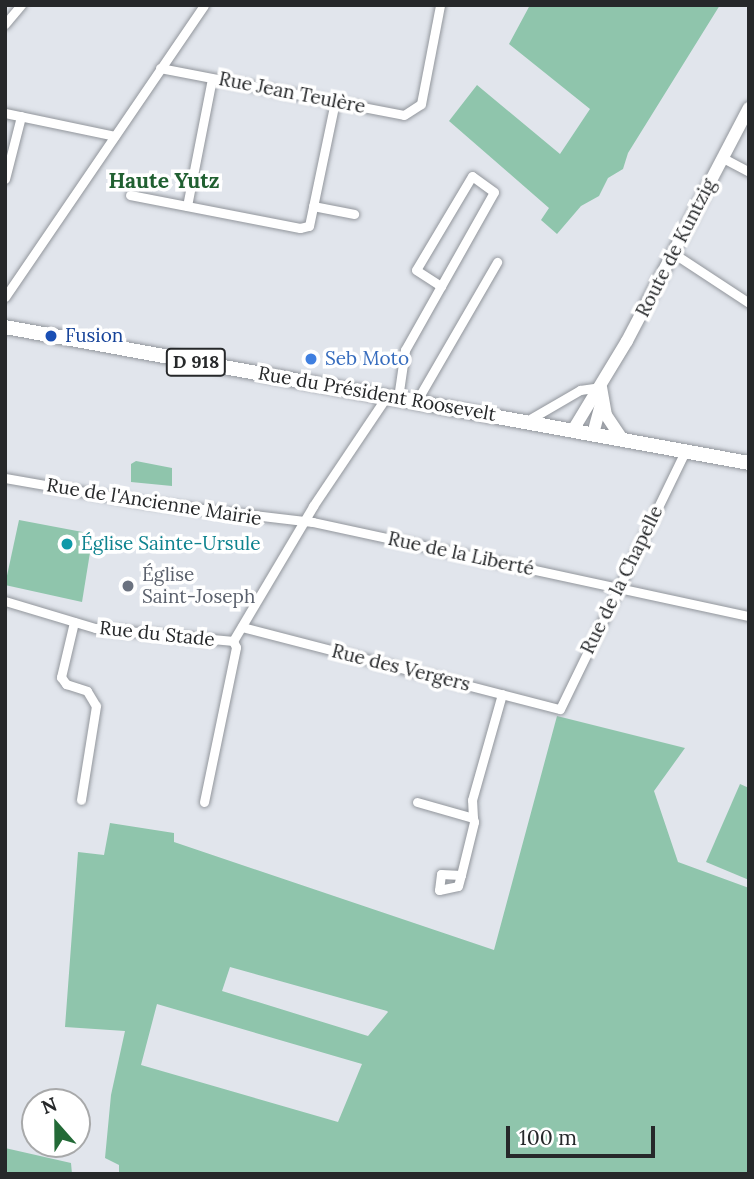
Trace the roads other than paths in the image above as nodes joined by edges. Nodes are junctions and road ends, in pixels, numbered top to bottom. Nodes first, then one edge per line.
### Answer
1 (21, 5) edge
2 (204, 5) edge
3 (440, 5) edge
4 (5, 24) edge
5 (160, 68) junction
6 (212, 78) junction
7 (335, 102) junction
8 (749, 108) edge
9 (5, 113) edge
10 (22, 117) junction
11 (115, 136) junction
12 (723, 158) junction
13 (749, 172) edge
14 (5, 180) edge
15 (130, 195) dead end
16 (187, 206) junction
17 (313, 206) junction
18 (354, 214) dead end
19 (673, 253) junction
20 (497, 262) dead end
21 (441, 286) junction
22 (5, 297) edge
23 (749, 303) edge
24 (5, 327) edge
25 (601, 387) junction
26 (393, 397) junction
27 (416, 402) junction
28 (602, 402) junction
29 (525, 422) junction
30 (573, 430) junction
31 (593, 434) junction
32 (622, 439) junction
33 (685, 451) junction
34 (749, 463) edge
35 (5, 478) edge
36 (303, 522) junction
37 (619, 588) junction
38 (5, 601) edge
39 (749, 616) edge
40 (74, 622) junction
41 (242, 627) junction
42 (233, 640) junction
43 (502, 694) junction
44 (559, 709) joint
45 (81, 800) dead end
46 (204, 802) dead end
47 (417, 802) dead end
48 (473, 818) junction
49 (461, 875) dead end

1 - 4 street
2 - 5 street
3 - 7 street, Rue Jean Teulère
5 - 6 street, Rue Jean Teulère
5 - 11 street
6 - 7 street, Rue Jean Teulère
6 - 16 street
7 - 17 street
8 - 12 street, Route de Kuntzig
9 - 10 street
10 - 11 street
10 - 14 street
11 - 22 street
12 - 13 street
12 - 19 street, Route de Kuntzig
15 - 16 street
16 - 17 street
17 - 18 street
19 - 23 street
19 - 25 street, Route de Kuntzig
20 - 27 street
21 - 21 street
21 - 26 street
24 - 26 main road, Rue du Président Roosevelt / D 918
25 - 28 street
25 - 29 street
25 - 30 street, Route de Kuntzig
26 - 27 main road, Rue du Président Roosevelt / D 918
26 - 36 street, Rue du Stade
27 - 29 main road, Rue du Président Roosevelt / D 918
28 - 31 street
28 - 32 street
29 - 30 main road, Rue du Président Roosevelt / D 918
30 - 31 main road, Rue du Président Roosevelt / D 918
31 - 32 main road, Rue du Président Roosevelt / D 918
32 - 33 main road, Rue du Président Roosevelt / D 918
33 - 34 main road, Rue du Président Roosevelt / D 918
33 - 37 street, Rue de la Chapelle
35 - 36 street, Rue de l'Ancienne Mairie
36 - 37 street, Rue de la Liberté
36 - 41 street, Rue du Stade
37 - 39 street, Rue de la Liberté
37 - 44 street, Rue de la Chapelle
38 - 40 street, Rue du Stade
40 - 42 street, Rue du Stade
40 - 45 street
41 - 42 street, Rue du Stade
41 - 43 street, Rue des Vergers
42 - 46 street
43 - 44 street, Rue des Vergers
43 - 48 street
47 - 48 street
48 - 49 street

